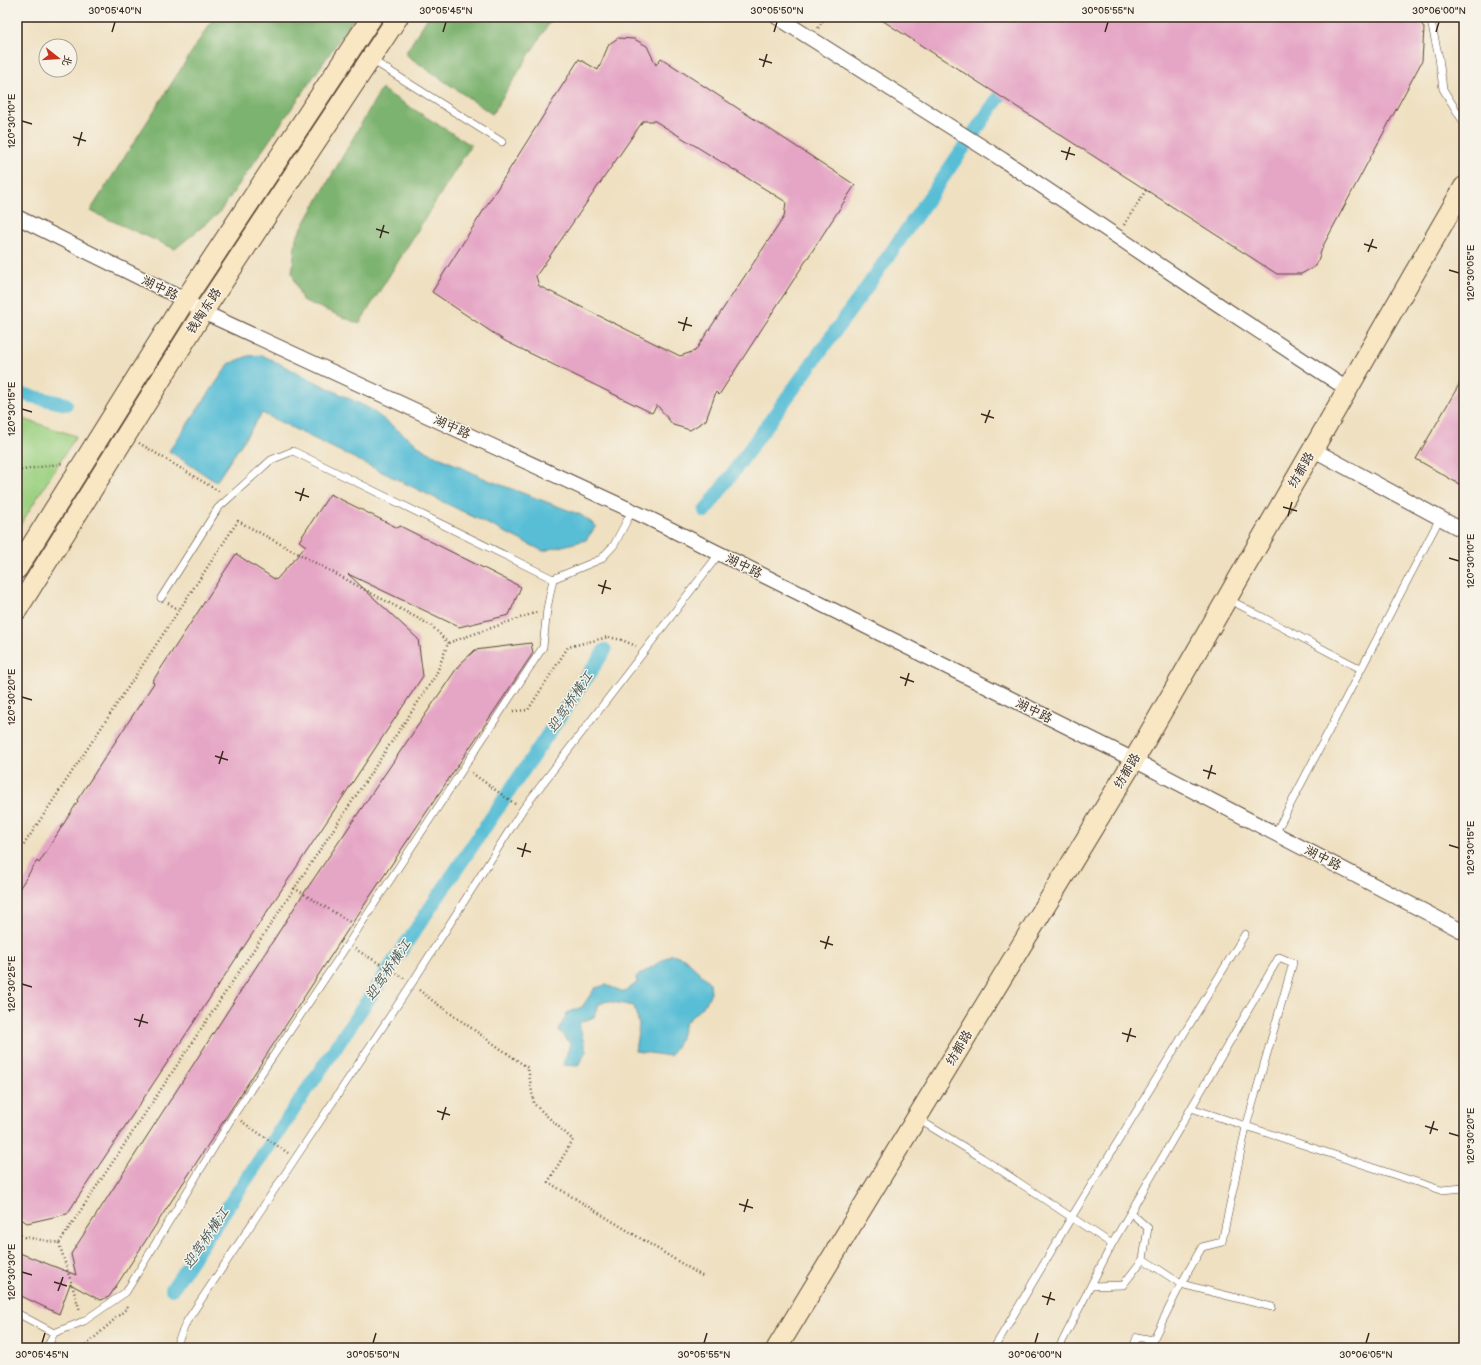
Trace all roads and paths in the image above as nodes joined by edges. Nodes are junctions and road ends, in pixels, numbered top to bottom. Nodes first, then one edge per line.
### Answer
1 (372, 17) edge
2 (398, 17) edge
3 (777, 17) edge
4 (1430, 17) edge
5 (370, 59) junction
6 (1464, 123) edge
7 (502, 142) dead end
8 (1464, 187) edge
9 (1146, 190) dead end
10 (17, 218) edge
11 (1117, 237) junction
12 (185, 300) junction
13 (203, 312) junction
14 (1347, 389) junction
15 (129, 431) junction
16 (1312, 449) junction
17 (85, 460) junction
18 (17, 471) edge
19 (229, 498) junction
20 (632, 511) junction
21 (1440, 518) junction
22 (1464, 531) edge
23 (719, 554) junction
24 (17, 569) edge
25 (553, 579) junction
26 (161, 598) dead end
27 (1227, 598) junction
28 (547, 609) junction
29 (17, 610) edge
30 (448, 643) junction
31 (646, 649) junction
32 (1361, 669) junction
33 (500, 712) junction
34 (1134, 760) junction
35 (481, 780) dead end
36 (512, 801) dead end
37 (1275, 834) junction
38 (17, 854) edge
39 (294, 888) junction
40 (359, 927) junction
41 (1464, 932) edge
42 (1245, 934) dead end
43 (364, 953) dead end
44 (412, 983) junction
45 (1191, 1108) junction
46 (916, 1118) junction
47 (247, 1125) dead end
48 (1246, 1127) junction
49 (295, 1158) junction
50 (1464, 1188) edge
51 (1131, 1213) junction
52 (1070, 1218) junction
53 (17, 1233) edge
54 (59, 1243) junction
55 (1112, 1244) junction
56 (1143, 1259) junction
57 (702, 1276) dead end
58 (1181, 1284) junction
59 (1091, 1286) junction
60 (126, 1292) junction
61 (1272, 1307) dead end
62 (17, 1313) edge
63 (84, 1321) junction
64 (54, 1333) junction
65 (47, 1348) edge
66 (83, 1348) edge
67 (176, 1348) edge
68 (777, 1348) edge
69 (994, 1348) edge
70 (1059, 1348) edge
71 (1133, 1348) edge

1 - 12 street, 钱陶东路
2 - 5 street, 钱陶东路
3 - 11 street
4 - 6 lane
5 - 7 lane
5 - 13 street, 钱陶东路
8 - 14 street, 纺都路
9 - 11 path
10 - 12 street, 湖中路
11 - 14 street
12 - 13 street, 湖中路
12 - 17 street, 钱陶东路
13 - 15 street, 钱陶东路
13 - 20 street, 湖中路
14 - 16 street, 纺都路
15 - 19 path
15 - 29 street, 钱陶东路
16 - 21 street
16 - 27 street, 纺都路
17 - 18 path
17 - 24 street, 钱陶东路
19 - 25 lane
19 - 26 lane
20 - 23 street, 湖中路
20 - 25 lane
21 - 22 street
21 - 32 lane
23 - 31 lane
23 - 34 street, 湖中路
25 - 28 lane
27 - 32 lane
27 - 34 street, 纺都路
28 - 30 path
28 - 33 lane
30 - 38 path
30 - 39 path
31 - 33 path
31 - 44 lane
32 - 37 lane
33 - 40 lane
34 - 37 street, 湖中路
34 - 46 street, 纺都路
35 - 36 path
37 - 41 street, 湖中路
39 - 40 path
39 - 54 path
40 - 60 lane
42 - 52 lane
43 - 44 path
44 - 49 lane
44 - 57 path
45 - 48 lane
45 - 48 lane
45 - 51 lane
46 - 52 lane
46 - 68 street, 纺都路
47 - 49 path
48 - 50 lane
48 - 58 lane
49 - 67 lane
51 - 55 lane
51 - 56 lane
52 - 55 lane
52 - 69 lane
53 - 54 path
54 - 63 path
55 - 59 lane
56 - 58 lane
56 - 59 lane
58 - 61 lane
58 - 71 lane
59 - 70 lane
60 - 63 lane
60 - 66 path
62 - 64 lane
63 - 64 lane
64 - 65 lane

